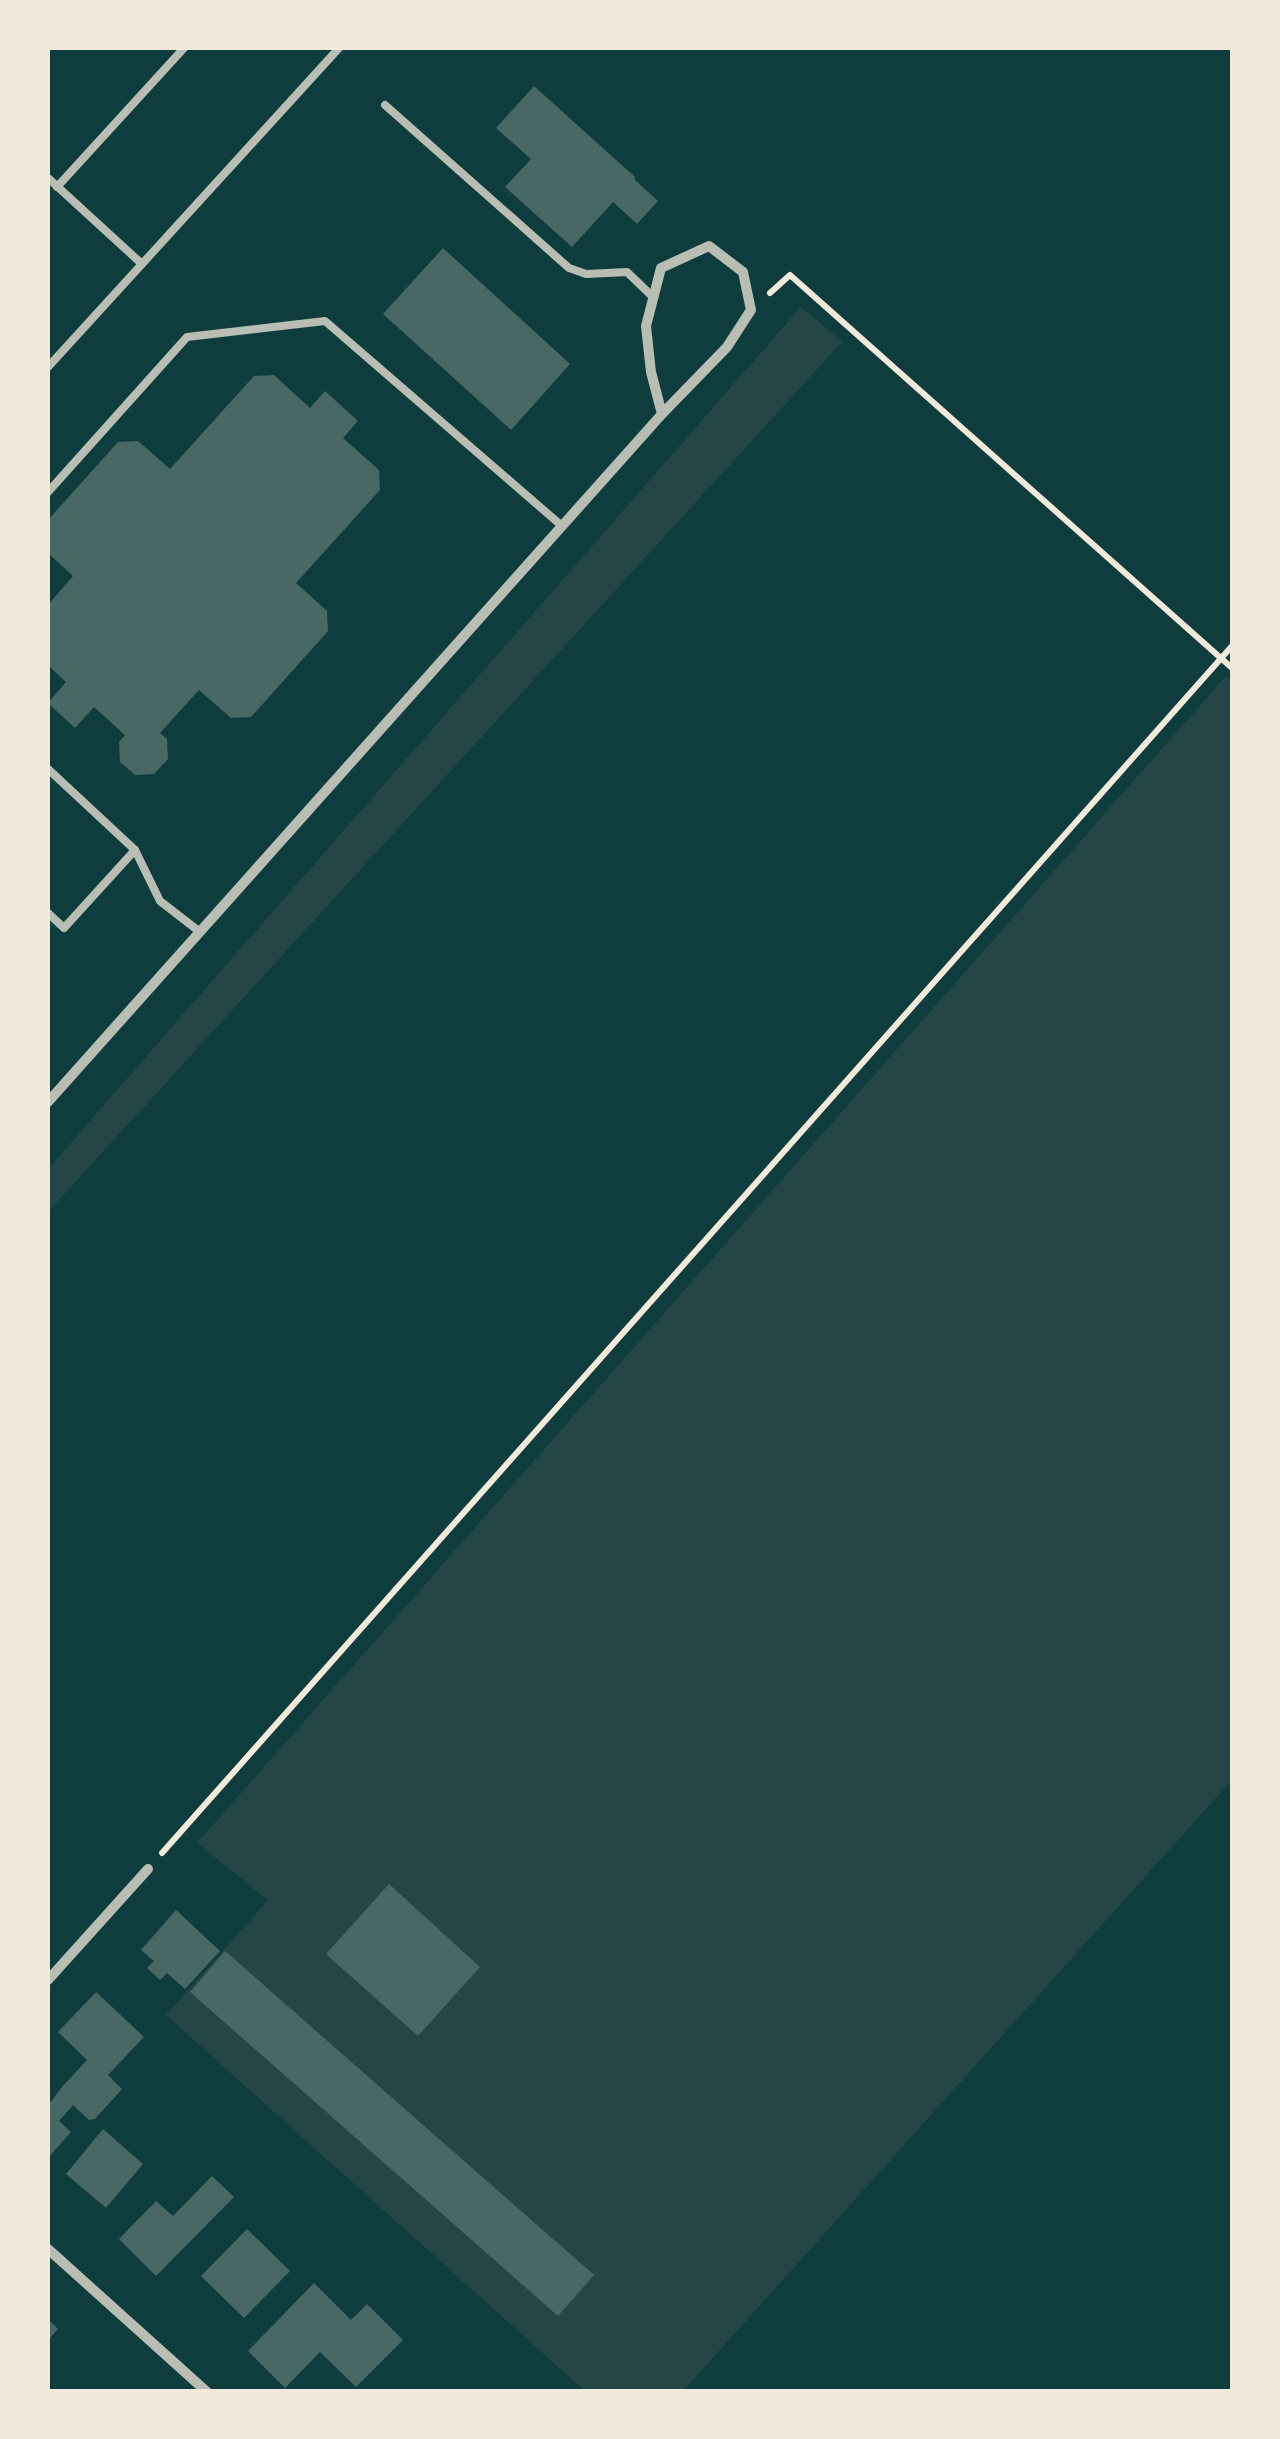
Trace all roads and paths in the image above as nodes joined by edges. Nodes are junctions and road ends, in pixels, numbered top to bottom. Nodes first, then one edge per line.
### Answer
1 (184, 48) edge
2 (339, 48) edge
3 (385, 105) dead end
4 (48, 178) edge
5 (57, 187) junction
6 (142, 264) junction
7 (790, 274) dead end
8 (653, 297) junction
9 (48, 367) edge
10 (662, 414) junction
11 (48, 492) edge
12 (562, 526) junction
13 (1232, 646) edge
14 (1222, 658) junction
15 (1232, 668) edge
16 (48, 769) edge
17 (134, 850) junction
18 (48, 912) edge
19 (200, 932) junction
20 (49, 1097) edge
21 (148, 1869) joint
22 (48, 1980) edge
23 (48, 2249) edge
24 (207, 2392) edge

1 - 5 lane
2 - 6 lane
3 - 8 lane
4 - 5 lane
5 - 6 lane
6 - 9 lane
7 - 14 path
8 - 10 street
8 - 10 street
10 - 12 street
11 - 12 lane
12 - 19 street
13 - 14 path
14 - 15 path
14 - 21 path
16 - 17 lane
17 - 18 lane
17 - 19 lane
19 - 20 street
21 - 22 street
23 - 24 street

